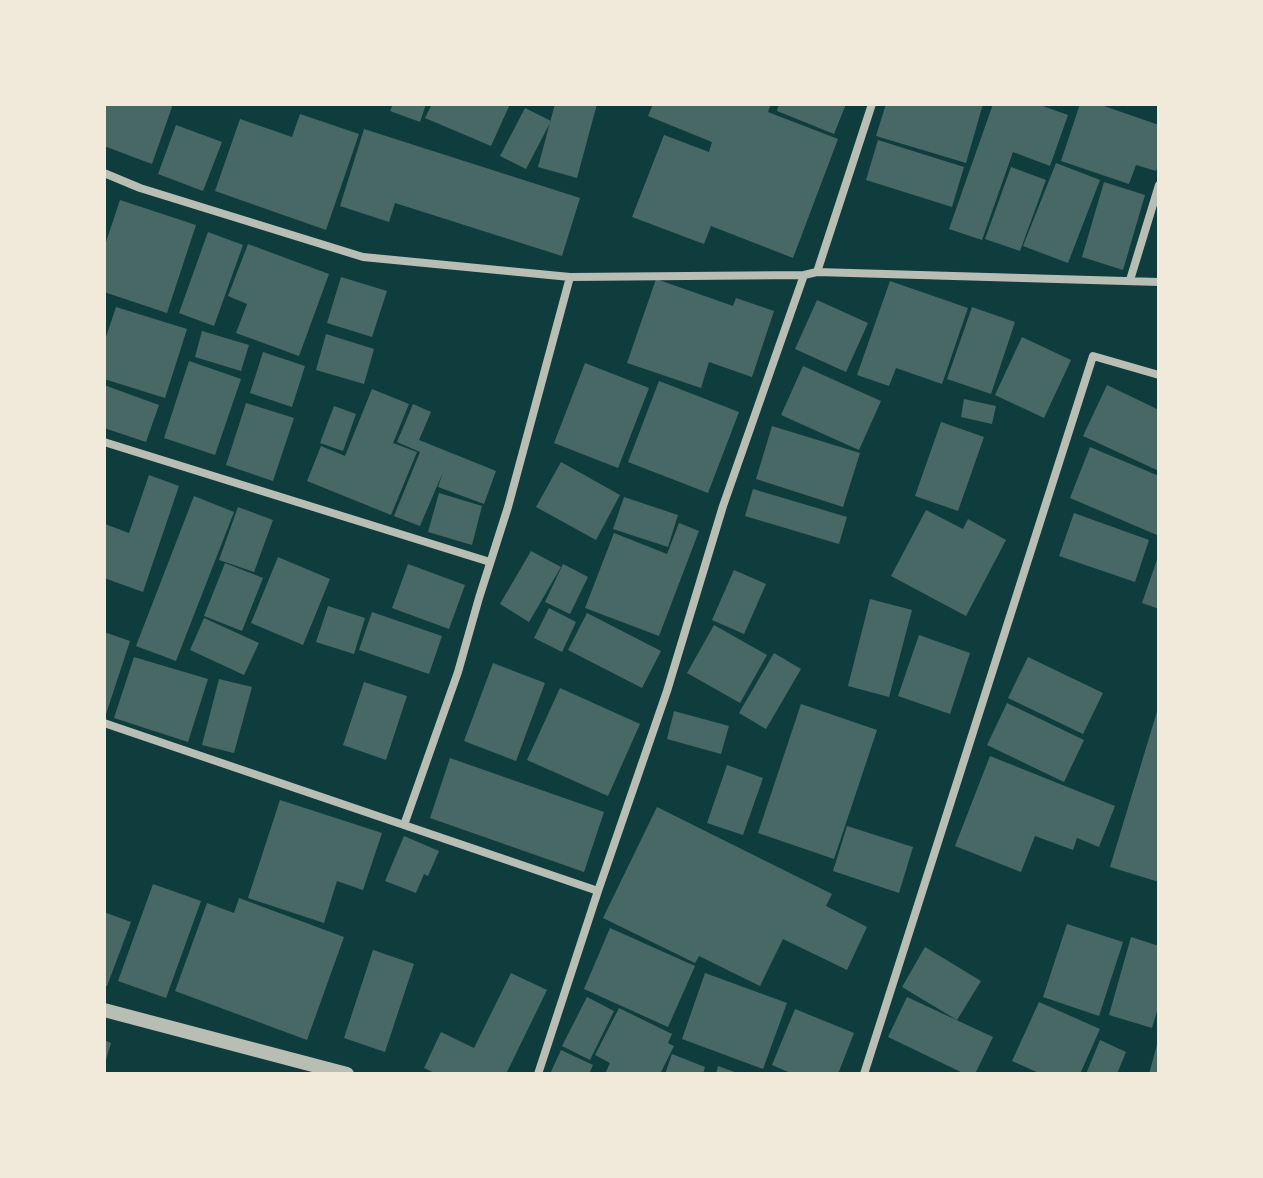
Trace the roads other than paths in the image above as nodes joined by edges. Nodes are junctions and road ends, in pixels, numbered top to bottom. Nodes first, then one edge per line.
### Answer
1 (872, 104) edge
2 (104, 173) edge
3 (1159, 185) edge
4 (817, 272) junction
5 (804, 275) junction
6 (570, 277) junction
7 (1130, 280) junction
8 (1159, 282) edge
9 (1159, 375) edge
10 (104, 442) edge
11 (490, 562) junction
12 (104, 723) edge
13 (404, 825) junction
14 (598, 891) junction
15 (104, 1010) edge
16 (337, 1072) edge
17 (538, 1074) edge
18 (864, 1074) edge

1 - 4 street
2 - 6 street
3 - 7 street
4 - 5 street
4 - 7 street
5 - 6 street
5 - 14 street
6 - 11 street
7 - 8 street
9 - 18 street
10 - 11 street
11 - 13 street
12 - 13 street
13 - 14 street
14 - 17 street
15 - 16 street

